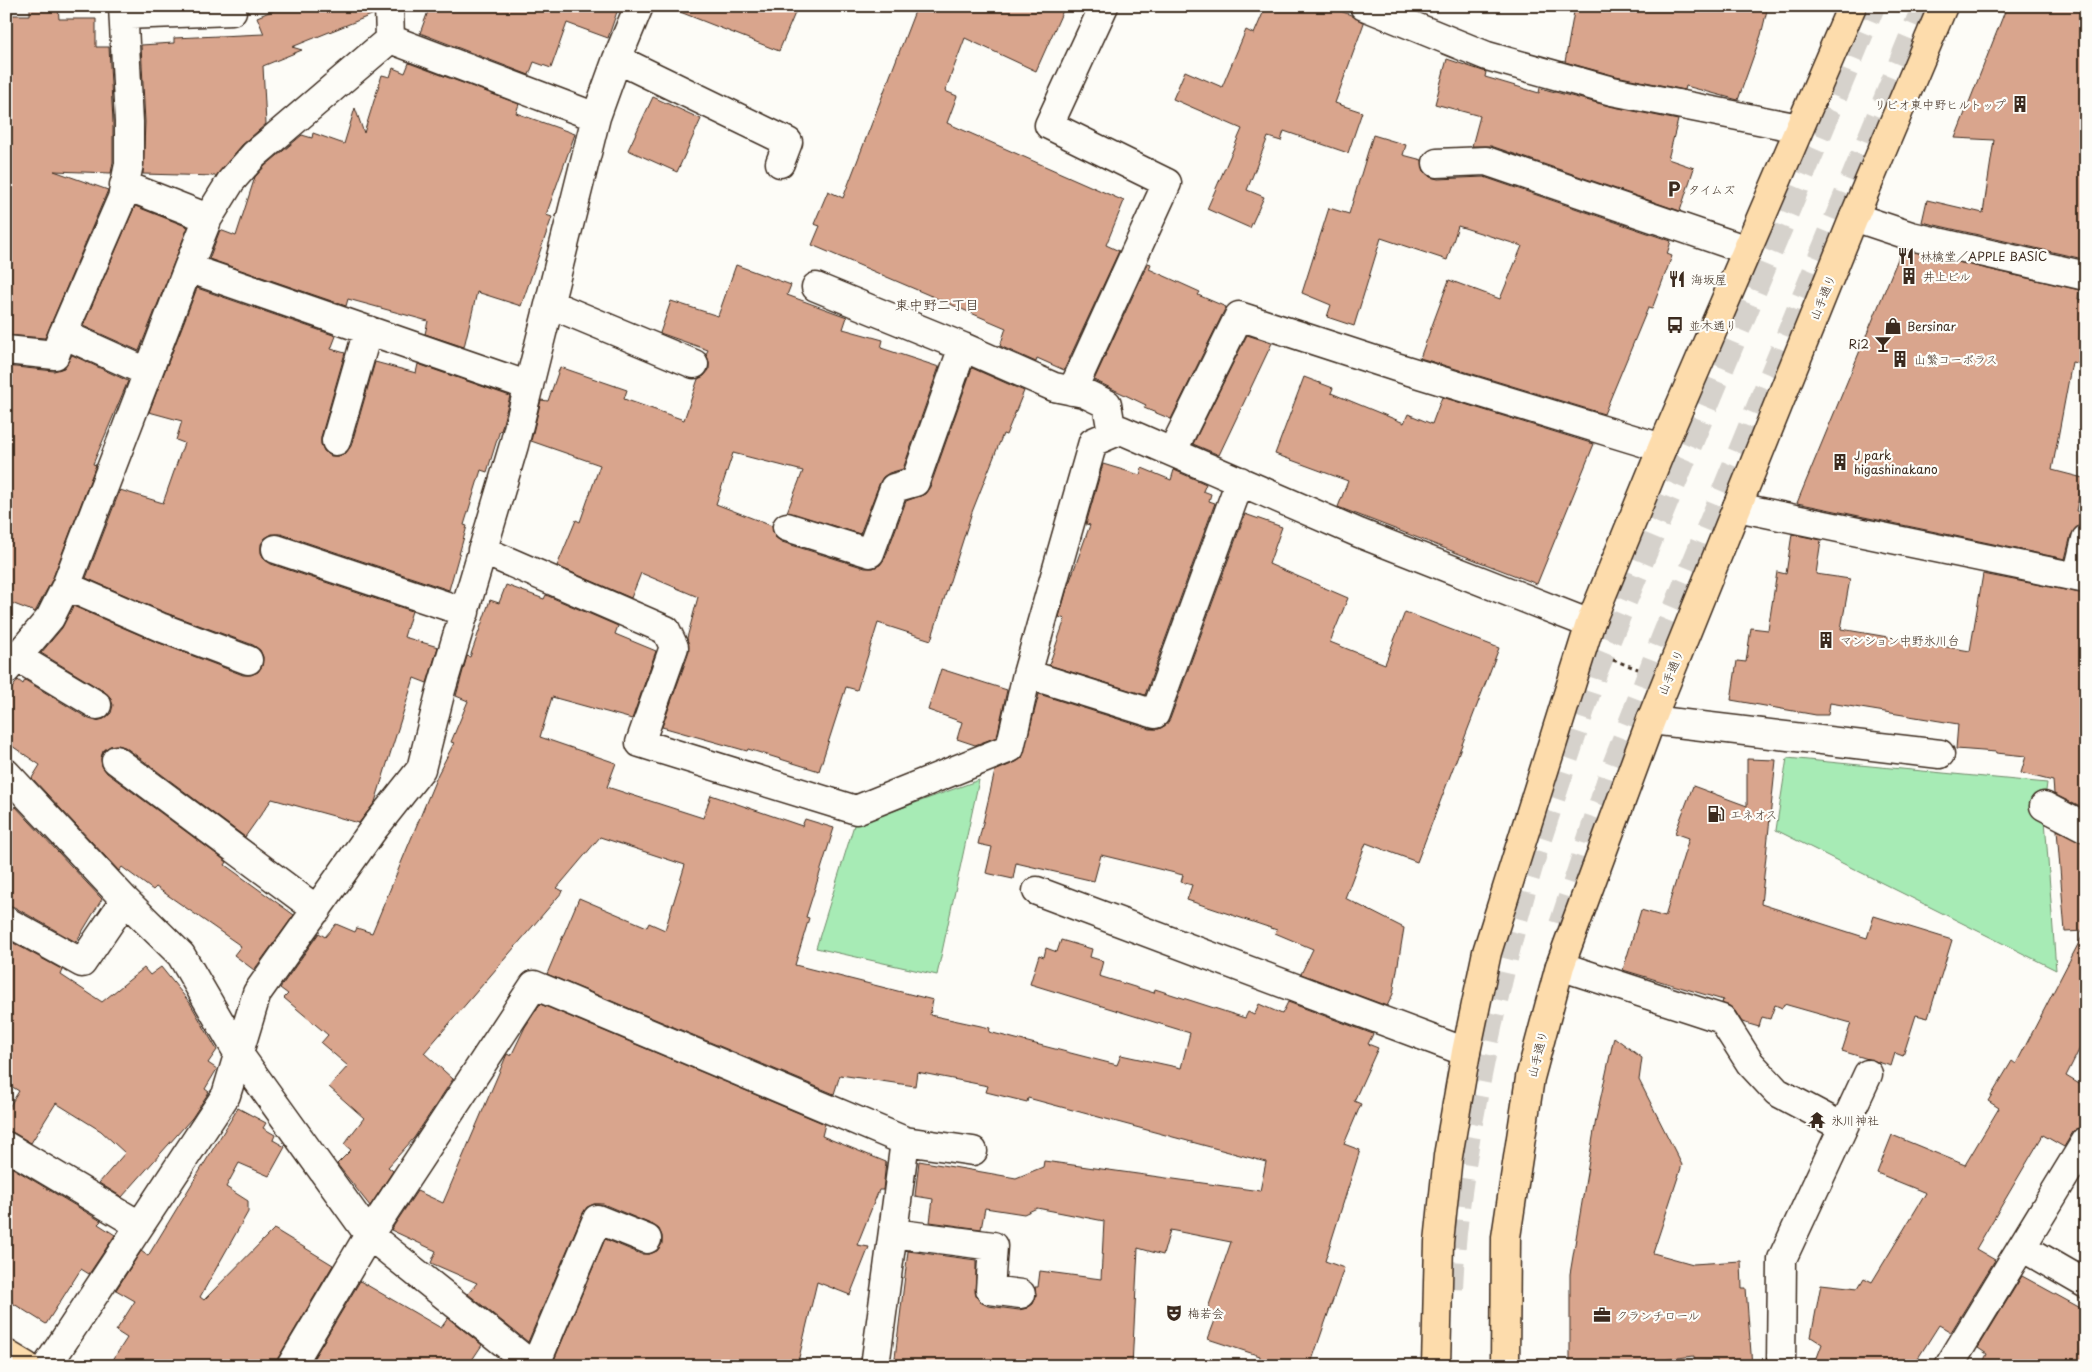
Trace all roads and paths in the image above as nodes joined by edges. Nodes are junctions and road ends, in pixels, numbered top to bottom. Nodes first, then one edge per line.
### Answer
1 (389, 6) edge
2 (639, 6) edge
3 (1104, 6) edge
4 (1364, 6) edge
5 (1852, 6) edge
6 (1943, 6) edge
7 (124, 11) edge
8 (232, 11) dead end
9 (390, 39) junction
10 (617, 60) junction
11 (596, 117) junction
12 (1799, 128) junction
13 (780, 162) dead end
14 (1437, 163) dead end
15 (124, 185) junction
16 (1854, 217) junction
17 (208, 218) junction
18 (1747, 250) junction
19 (188, 268) junction
20 (2086, 276) edge
21 (816, 287) dead end
22 (550, 304) junction
23 (359, 327) junction
24 (63, 334) junction
25 (963, 347) junction
26 (6, 350) edge
27 (694, 364) dead end
28 (147, 372) junction
29 (529, 386) junction
30 (1072, 391) junction
31 (331, 396) dead end
32 (1112, 433) junction
33 (336, 441) dead end
34 (1662, 448) junction
35 (1172, 452) junction
36 (1240, 481) junction
37 (1737, 507) junction
38 (787, 527) dead end
39 (2086, 539) edge
40 (276, 549) dead end
41 (482, 550) junction
42 (2081, 578) edge
43 (66, 586) junction
44 (464, 612) junction
45 (1590, 624) junction
46 (1582, 650) junction
47 (248, 660) dead end
48 (12, 664) edge
49 (1027, 674) junction
50 (1668, 679) junction
51 (97, 706) dead end
52 (1651, 720) junction
53 (1940, 754) dead end
54 (116, 760) dead end
55 (6, 774) edge
56 (2044, 806) dead end
57 (2086, 828) edge
58 (1037, 891) dead end
59 (125, 900) junction
60 (317, 910) junction
61 (6, 921) edge
62 (1560, 966) junction
63 (1466, 1052) junction
64 (238, 1053) junction
65 (1868, 1074) dead end
66 (1843, 1127) junction
67 (906, 1141) junction
68 (2086, 1141) edge
69 (6, 1146) edge
70 (973, 1151) dead end
71 (139, 1225) junction
72 (893, 1233) junction
73 (369, 1235) junction
74 (647, 1239) dead end
75 (2022, 1247) junction
76 (2086, 1284) edge
77 (1021, 1294) dead end
78 (6, 1354) edge
79 (26, 1366) edge
80 (47, 1366) edge
81 (291, 1366) edge
82 (534, 1366) edge
83 (875, 1366) edge
84 (1436, 1366) edge
85 (1505, 1366) edge
86 (1781, 1366) edge
87 (1949, 1366) edge

1 - 9 street
2 - 10 street
3 - 30 street
4 - 12 street
5 - 12 main road
6 - 16 main road, 山手通り
7 - 8 street
7 - 15 street
9 - 11 street
9 - 17 street
10 - 11 street
10 - 13 street
11 - 22 street
12 - 18 main road
14 - 18 street
15 - 17 street
15 - 24 street
16 - 20 street
16 - 37 main road, 山手通り
17 - 19 street
18 - 34 main road
19 - 23 street
19 - 28 street
21 - 25 street
22 - 27 street
22 - 29 street
23 - 29 street
23 - 31 street
23 - 33 street
24 - 26 street
24 - 28 street
25 - 30 street
25 - 38 street
28 - 43 street
29 - 41 street
30 - 32 street
32 - 35 street
32 - 49 street
34 - 35 street
34 - 45 main road
35 - 36 street
36 - 45 street
36 - 49 street
37 - 42 street
37 - 50 main road, 山手通り
39 - 42 street
40 - 44 street
41 - 44 street
41 - 49 street
43 - 47 street
43 - 48 street
44 - 60 street
45 - 46 main road
46 - 50 path
46 - 63 main road
48 - 51 street
50 - 52 main road, 山手通り
52 - 53 street
52 - 62 main road, 山手通り
54 - 60 street
55 - 59 street
56 - 57 street
58 - 63 street
59 - 61 street
59 - 64 street
60 - 64 street
62 - 66 street
62 - 85 main road, 山手通り
63 - 84 main road
64 - 71 street
64 - 73 street
65 - 66 street
66 - 86 street
67 - 70 street
67 - 72 street
67 - 73 street
68 - 75 street
69 - 71 street
71 - 80 street
72 - 77 street
72 - 83 street
73 - 81 street
73 - 82 street
74 - 82 street
75 - 76 street
75 - 87 street
78 - 79 main road

